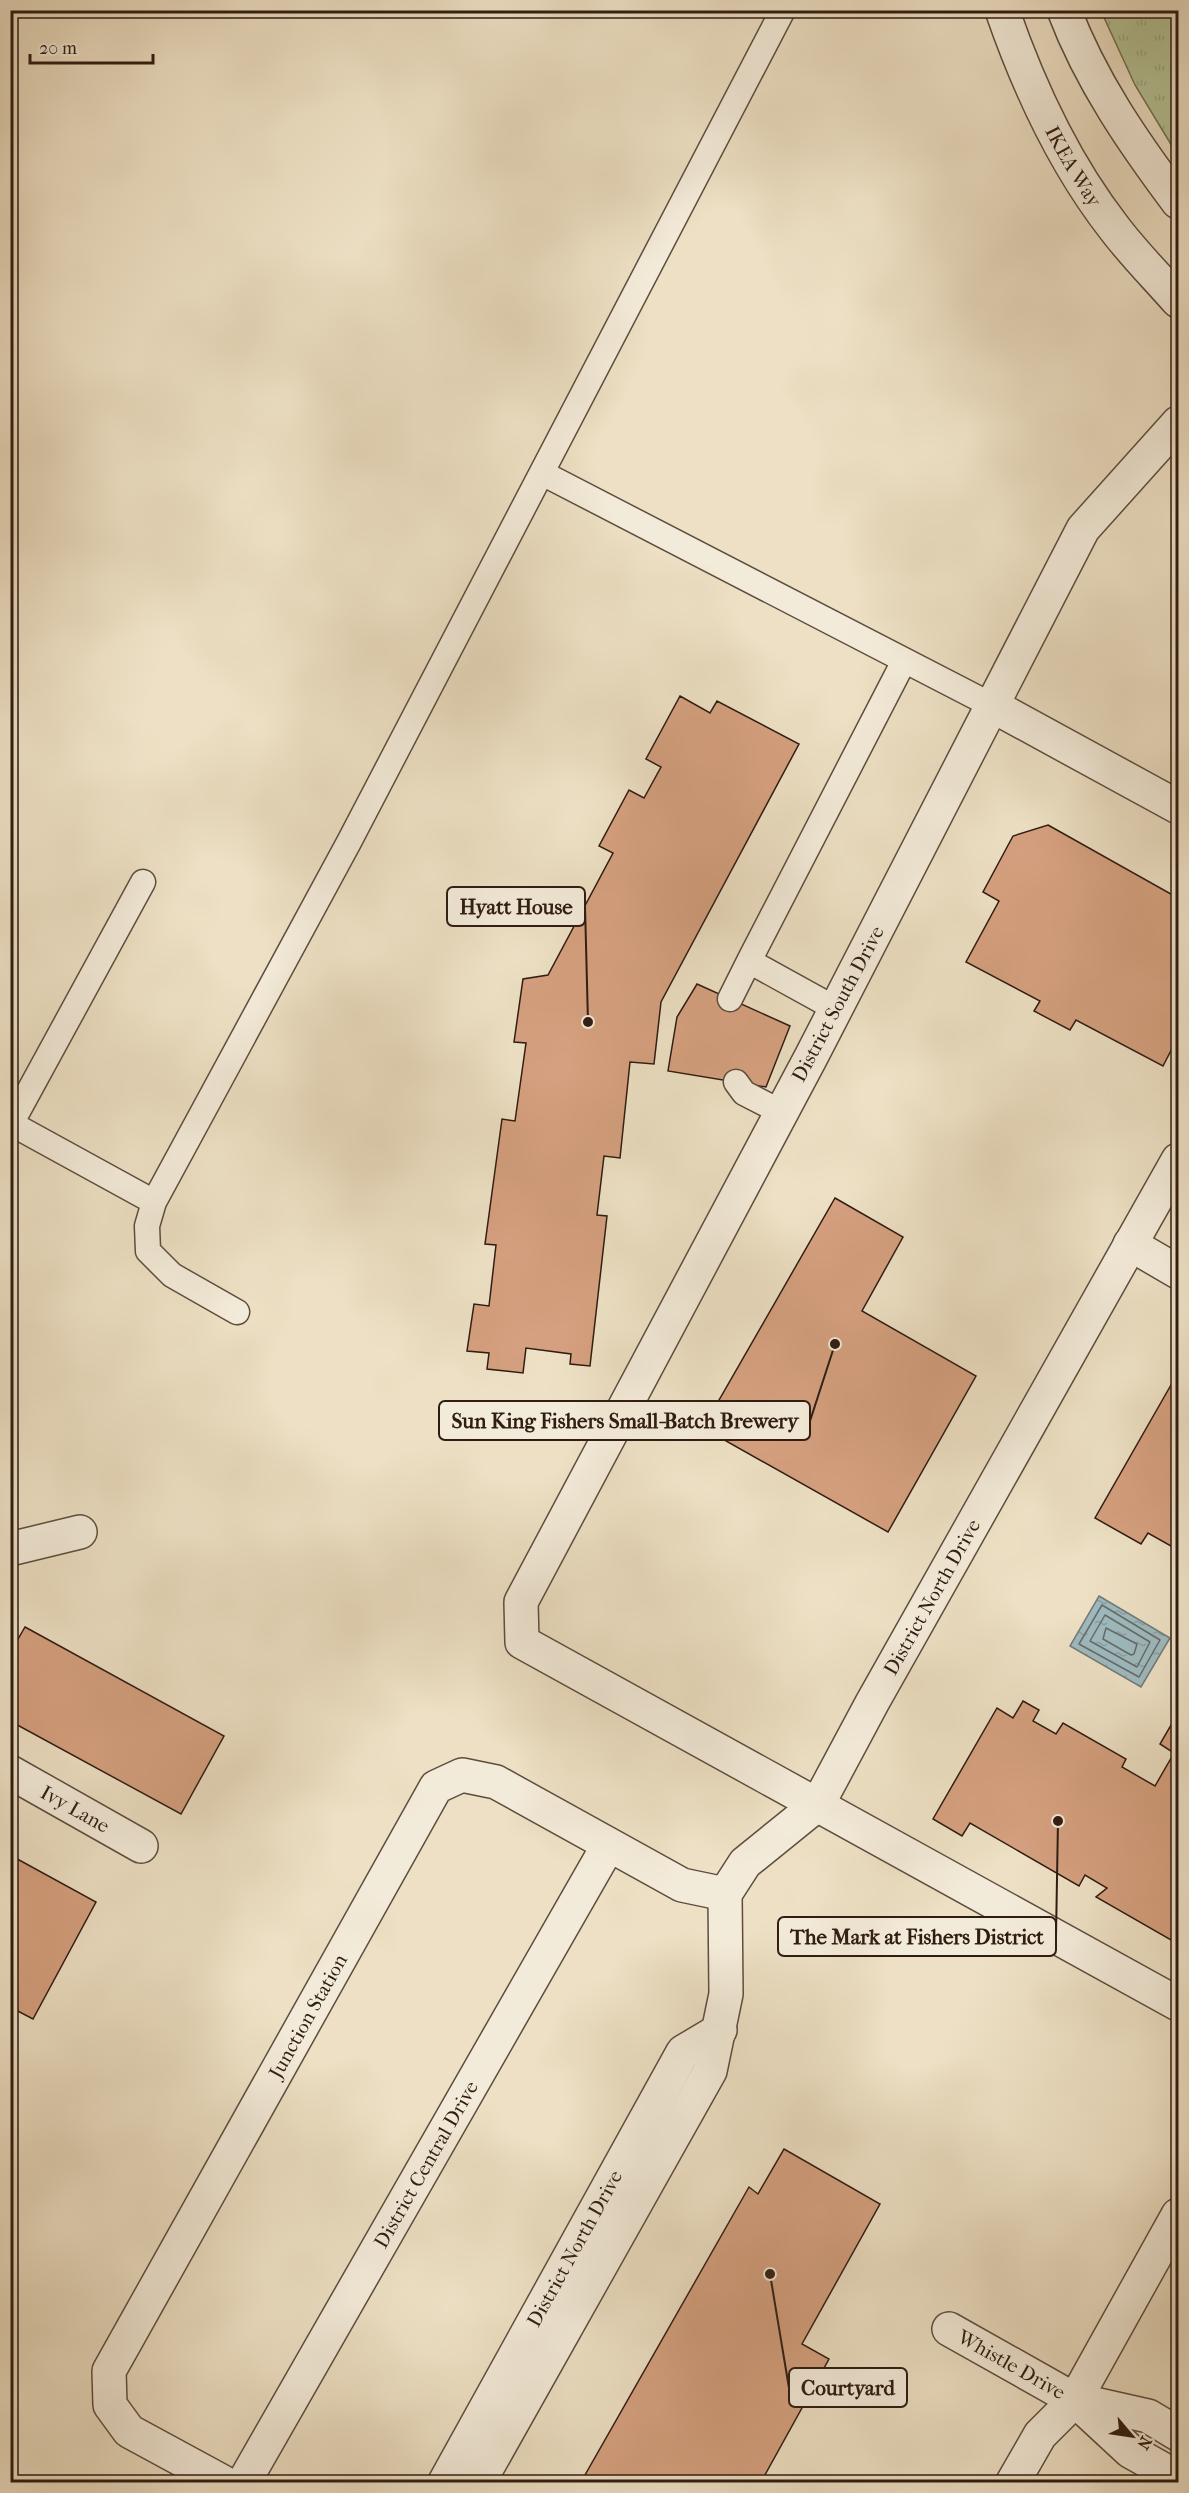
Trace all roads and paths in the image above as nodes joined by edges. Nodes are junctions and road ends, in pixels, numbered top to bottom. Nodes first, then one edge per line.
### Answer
1 (783, 10) edge
2 (1002, 10) edge
3 (1064, 10) edge
4 (1179, 202) edge
5 (1179, 301) edge
6 (1179, 423) edge
7 (542, 473) junction
8 (904, 661) junction
9 (993, 706) junction
10 (1179, 807) edge
11 (143, 882) dead end
12 (749, 962) junction
13 (730, 999) dead end
14 (836, 1008) junction
15 (736, 1082) dead end
16 (781, 1112) junction
17 (11, 1124) edge
18 (1179, 1160) edge
19 (154, 1202) junction
20 (1130, 1244) junction
21 (1179, 1272) edge
22 (237, 1312) dead end
23 (80, 1532) dead end
24 (10, 1549) edge
25 (10, 1772) edge
26 (818, 1804) junction
27 (141, 1846) dead end
28 (608, 1846) junction
29 (725, 1894) junction
30 (1179, 2004) edge
31 (720, 2030) junction
32 (1179, 2215) edge
33 (949, 2330) dead end
34 (1075, 2400) junction
35 (1179, 2434) edge
36 (1179, 2478) edge
37 (224, 2482) edge
38 (244, 2482) edge
39 (445, 2482) edge
40 (479, 2482) edge
41 (1013, 2482) edge

1 - 7 lane
2 - 5 street, IKEA Way
3 - 4 street
6 - 9 street, District South Drive
7 - 8 lane
7 - 19 lane
8 - 9 lane
8 - 12 lane
9 - 10 street
9 - 14 street, District South Drive
11 - 17 lane
12 - 13 lane
12 - 14 lane
14 - 16 street, District South Drive
15 - 16 lane
16 - 26 street, District South Drive
17 - 19 lane
18 - 20 street, District North Drive
19 - 22 lane
20 - 21 street
20 - 26 street, District North Drive
23 - 24 street
25 - 27 street, Ivy Lane
26 - 29 street, District North Drive
26 - 30 street
28 - 29 street, Junction Station
28 - 37 street, Junction Station
28 - 38 street, District Central Drive
29 - 31 street, District North Drive
31 - 39 street, District North Drive
31 - 40 street, District North Drive
32 - 34 street
33 - 34 street, Whistle Drive
34 - 35 street, Whistle Drive
34 - 36 street, Whistle Drive
34 - 41 street

